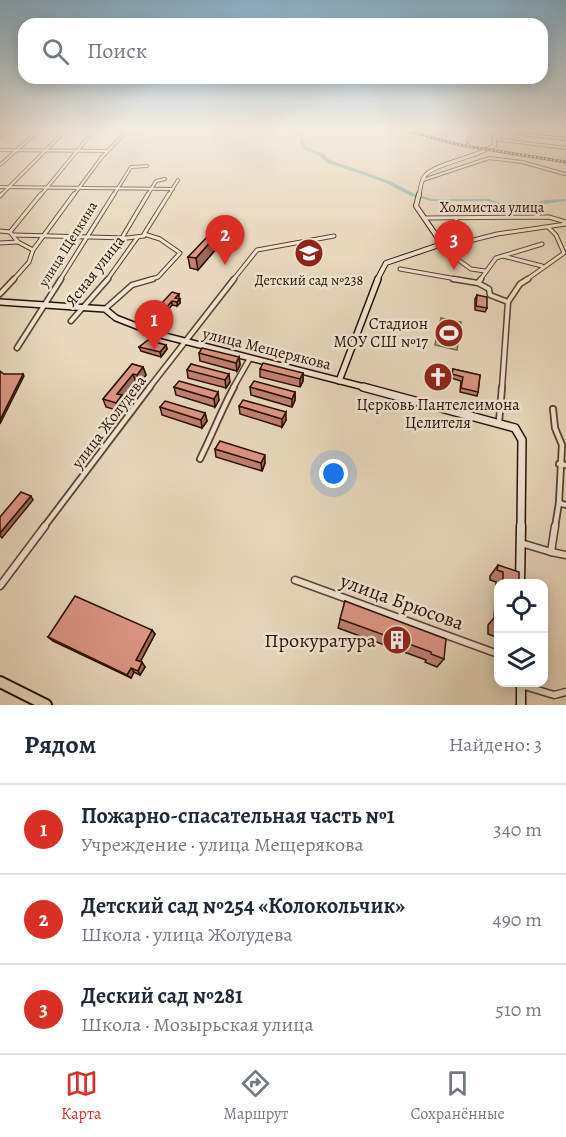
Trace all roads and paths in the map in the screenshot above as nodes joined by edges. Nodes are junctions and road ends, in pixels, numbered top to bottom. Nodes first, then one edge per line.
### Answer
1 (35, 162) edge
2 (67, 162) edge
3 (100, 162) edge
4 (460, 162) edge
5 (477, 162) edge
6 (521, 162) edge
7 (147, 166) dead end
8 (565, 174) edge
9 (165, 179) dead end
10 (178, 180) dead end
11 (423, 180) junction
12 (0, 187) edge
13 (11, 187) junction
14 (46, 187) junction
15 (81, 187) junction
16 (116, 188) junction
17 (153, 188) junction
18 (173, 189) junction
19 (0, 196) edge
20 (424, 218) junction
21 (456, 218) junction
22 (566, 223) edge
23 (549, 228) junction
24 (10, 232) junction
25 (1, 233) edge
26 (14, 236) junction
27 (44, 236) junction
28 (86, 236) junction
29 (123, 236) junction
30 (144, 236) junction
31 (334, 236) dead end
32 (138, 237) junction
33 (441, 241) junction
34 (18, 242) junction
35 (0, 243) edge
36 (542, 244) dead end
37 (33, 250) junction
38 (456, 254) dead end
39 (502, 256) junction
40 (543, 266) junction
41 (400, 268) dead end
42 (486, 271) junction
43 (478, 282) junction
44 (1, 289) edge
45 (0, 294) edge
46 (0, 302) edge
47 (508, 302) junction
48 (43, 304) junction
49 (84, 306) junction
50 (105, 309) junction
51 (71, 321) dead end
52 (185, 342) junction
53 (17, 348) dead end
54 (250, 358) junction
55 (339, 381) junction
56 (552, 409) dead end
57 (499, 422) junction
58 (522, 440) joint
59 (200, 459) dead end
60 (563, 464) edge
61 (559, 503) junction
62 (566, 505) edge
63 (520, 543) junction
64 (551, 552) junction
65 (566, 555) edge
66 (520, 579) edge
67 (295, 580) dead end
68 (0, 586) edge
69 (494, 653) edge
70 (0, 682) edge
71 (521, 687) edge
72 (530, 687) edge
73 (566, 692) edge
74 (46, 705) edge
75 (521, 705) edge

1 - 13 street
2 - 14 street
3 - 15 street
4 - 11 street
5 - 11 street
6 - 8 street
7 - 16 street, улица Щепкина
9 - 17 street, Ясная улица
10 - 18 street
11 - 20 street
12 - 13 street
13 - 14 street
13 - 19 street
14 - 15 street
14 - 24 street
15 - 16 street
15 - 27 street
16 - 17 street
16 - 28 street, улица Щепкина
17 - 18 street
17 - 29 street, Ясная улица
18 - 30 street
20 - 21 street, Холмистая улица
20 - 33 street
21 - 22 street, Холмистая улица
21 - 33 street
22 - 23 street
23 - 33 street
23 - 40 street
24 - 25 street
24 - 26 street
26 - 27 street
26 - 34 street
27 - 28 street
27 - 37 street
28 - 29 street
28 - 48 street, улица Щепкина
29 - 32 street
30 - 32 street
30 - 50 street
31 - 52 street, улица Жолудева
32 - 49 street, Ясная улица
33 - 55 street
34 - 35 street
34 - 37 street
36 - 39 street
37 - 44 street
38 - 42 street
39 - 40 street
39 - 42 street
40 - 47 street
41 - 43 street
42 - 43 street
43 - 47 street
44 - 45 street
46 - 48 street, улица Мещерякова
47 - 57 street
48 - 49 street, улица Мещерякова
48 - 53 street, улица Щепкина
49 - 50 street, улица Мещерякова
49 - 51 street, Ясная улица
50 - 52 street, улица Мещерякова
52 - 54 street, улица Мещерякова
52 - 68 street, улица Жолудева
54 - 55 street, улица Мещерякова
54 - 59 street
55 - 57 street, улица Мещерякова
56 - 60 street
57 - 58 street, улица Мещерякова
58 - 63 street
60 - 61 street
61 - 62 street
61 - 64 street
63 - 64 street
63 - 66 street
64 - 65 street
67 - 69 street, улица Брюсова
70 - 74 highway
71 - 75 street
72 - 73 street

